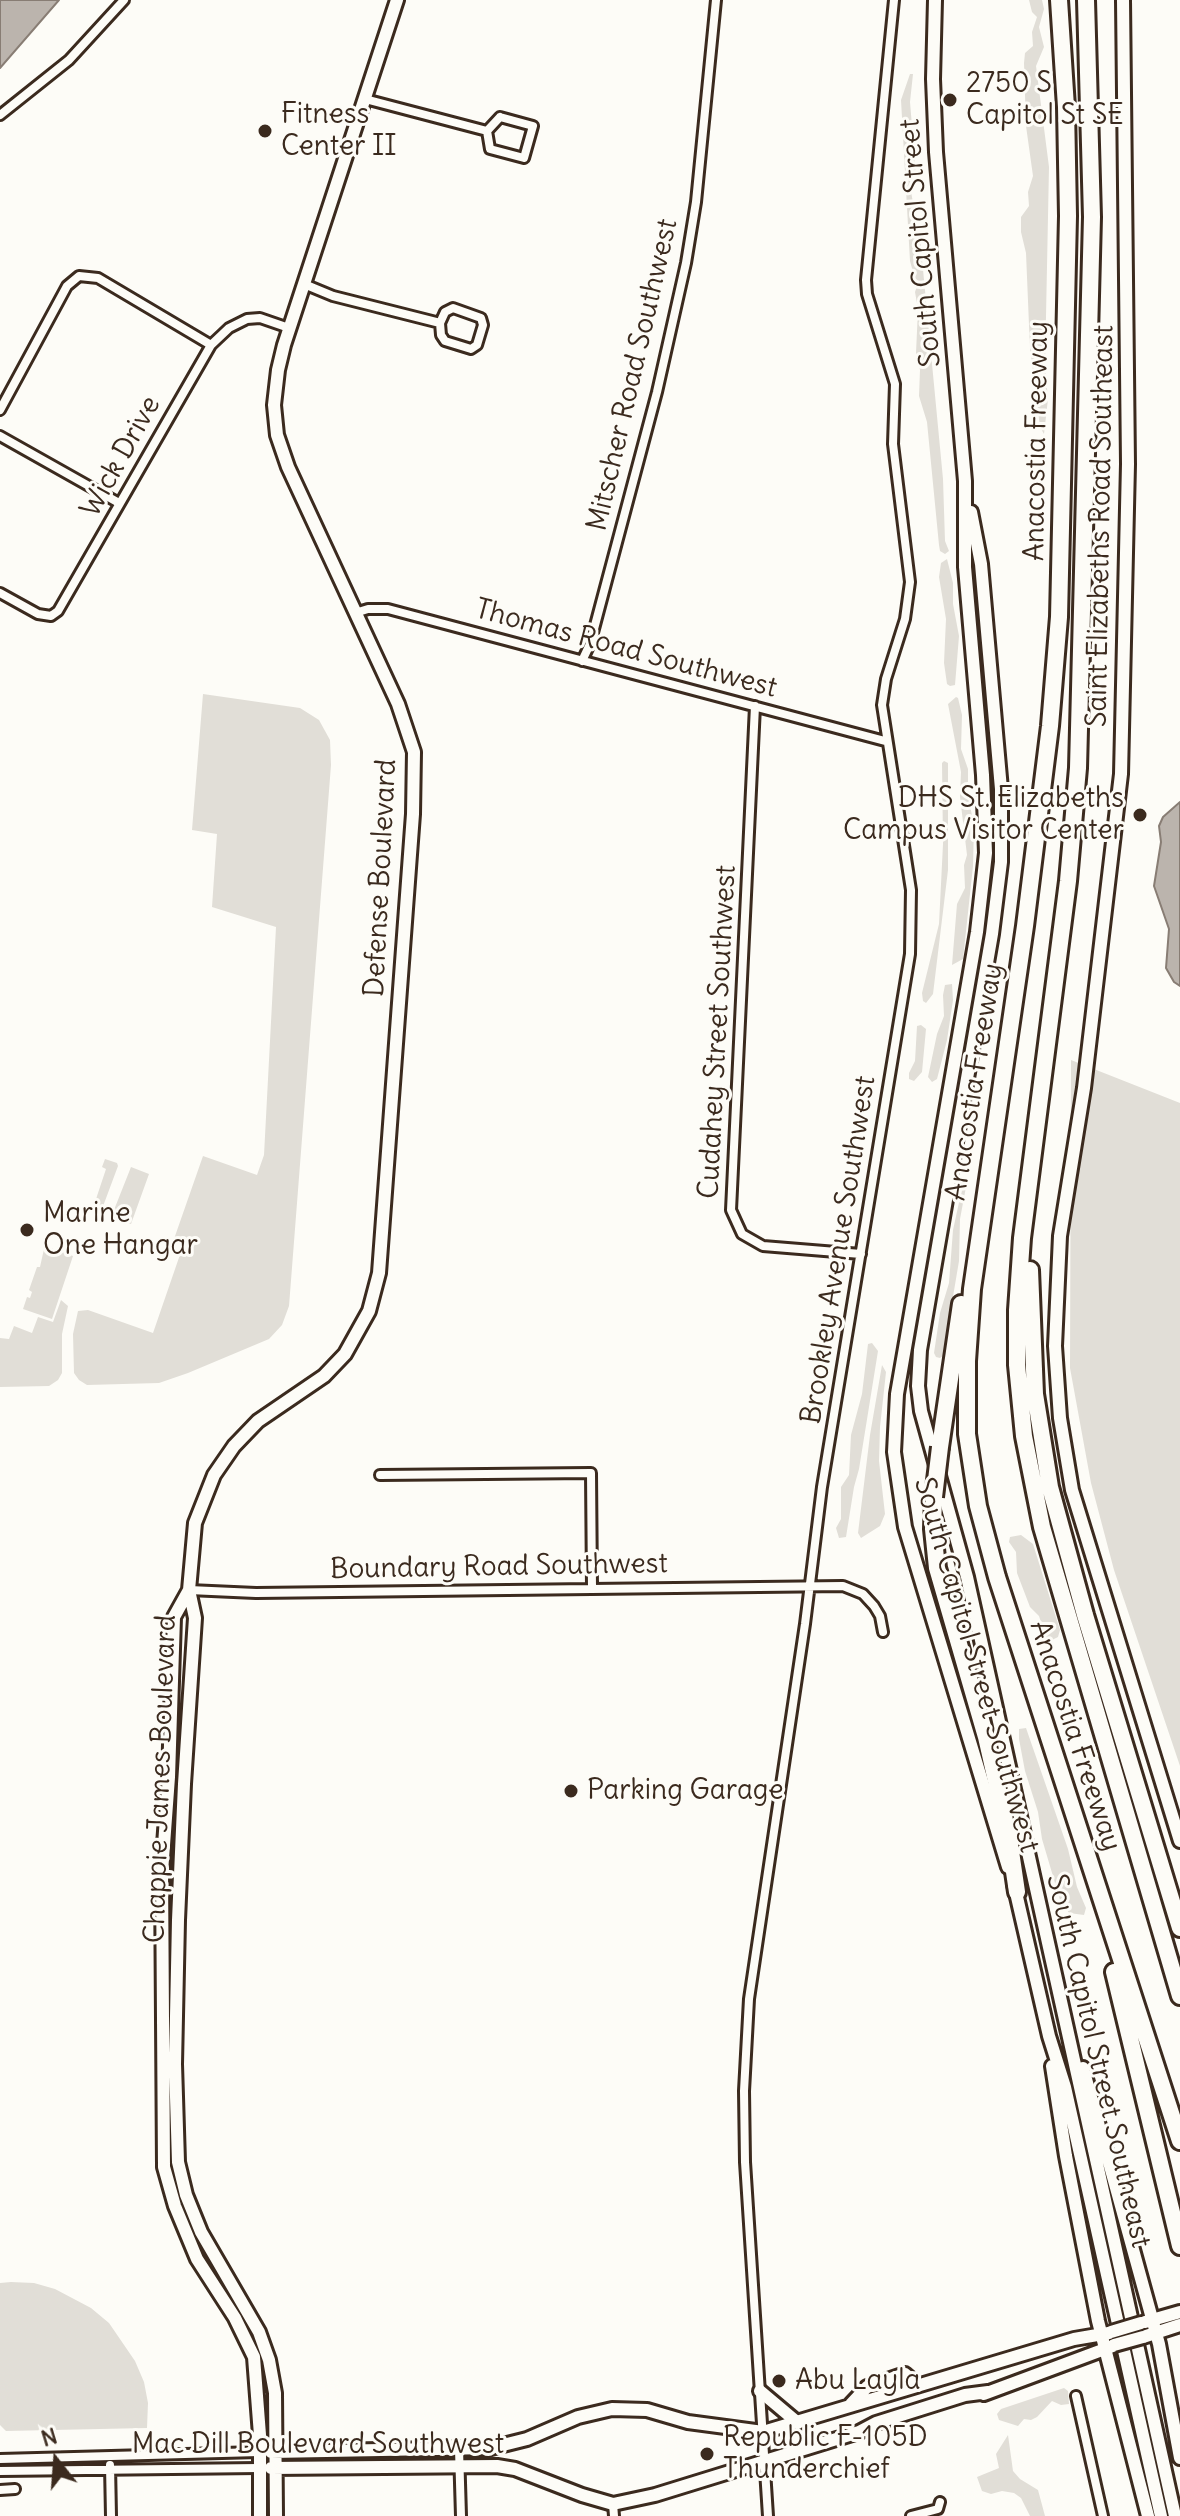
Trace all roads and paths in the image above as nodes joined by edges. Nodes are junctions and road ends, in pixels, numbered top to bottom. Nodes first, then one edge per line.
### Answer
1 (124, 0) edge
2 (397, 0) edge
3 (716, 0) edge
4 (894, 0) edge
5 (935, 0) edge
6 (1059, 0) edge
7 (1086, 0) edge
8 (1123, 0) edge
9 (365, 99) junction
10 (0, 115) edge
11 (487, 131) junction
12 (304, 284) junction
13 (440, 323) junction
14 (289, 328) junction
15 (211, 345) junction
16 (0, 410) edge
17 (0, 436) edge
18 (965, 481) junction
19 (119, 503) junction
20 (0, 593) edge
21 (355, 613) junction
22 (582, 661) junction
23 (755, 706) junction
24 (885, 741) junction
25 (1031, 872) junction
26 (1038, 1125) junction
27 (861, 1254) junction
28 (380, 1475) dead end
29 (810, 1586) junction
30 (592, 1588) junction
31 (189, 1590) junction
32 (883, 1632) dead end
33 (1180, 1841) edge
34 (1086, 1854) junction
35 (1017, 1892) junction
36 (1180, 1928) edge
37 (1180, 1996) edge
38 (1062, 2008) junction
39 (1049, 2036) junction
40 (1180, 2141) edge
41 (1180, 2246) edge
42 (1180, 2312) edge
43 (1180, 2325) edge
44 (1148, 2328) junction
45 (1106, 2333) junction
46 (1109, 2347) junction
47 (987, 2366) junction
48 (760, 2391) junction
49 (1076, 2396) dead end
50 (849, 2406) junction
51 (798, 2423) junction
52 (763, 2432) junction
53 (459, 2449) junction
54 (259, 2452) junction
55 (276, 2452) junction
56 (111, 2456) junction
57 (1180, 2458) edge
58 (0, 2459) edge
59 (764, 2460) junction
60 (459, 2466) junction
61 (277, 2467) junction
62 (259, 2468) junction
63 (110, 2469) junction
64 (0, 2471) edge
65 (15, 2489) dead end
66 (0, 2490) edge
67 (940, 2502) dead end
68 (614, 2510) edge
69 (111, 2516) edge
70 (260, 2516) edge
71 (276, 2516) edge
72 (461, 2516) edge
73 (768, 2516) edge
74 (911, 2516) edge
75 (1103, 2516) edge
76 (1148, 2516) edge
77 (1161, 2516) edge
78 (1175, 2516) edge

1 - 10 street
2 - 9 main road, Defense Boulevard
3 - 22 street, Mitscher Road Southwest
4 - 24 street, Brookley Avenue Southwest
5 - 18 main road, South Capitol Street
6 - 25 highway, Anacostia Freeway
7 - 26 highway, Anacostia Freeway
8 - 33 main road, Saint Elizabeths Road Southeast
9 - 11 street
9 - 12 main road, Defense Boulevard
11 - 11 street
12 - 13 street
12 - 14 main road, Defense Boulevard
13 - 13 street
14 - 15 street, Wick Drive
14 - 21 main road, Defense Boulevard
15 - 16 street
15 - 19 street, Wick Drive
17 - 19 street
18 - 35 main road, South Capitol Street Southwest
18 - 38 main road, South Capitol Street Southeast
19 - 20 street, Wick Drive
21 - 22 street, Thomas Road Southwest
21 - 31 main road, Defense Boulevard
22 - 23 street, Thomas Road Southwest
23 - 24 street, Thomas Road Southwest
23 - 27 street, Cudahey Street Southwest
24 - 27 street, Brookley Avenue Southwest
25 - 34 highway, Anacostia Freeway
25 - 35 highway, bridge
26 - 36 highway
26 - 37 highway, Anacostia Freeway
27 - 29 street, Brookley Avenue Southwest
28 - 30 street
29 - 30 street, Boundary Road Southwest
29 - 32 street, Boundary Road Southwest
29 - 48 street, Brookley Avenue Southwest
30 - 31 street, Boundary Road Southwest
31 - 54 main road, Chappie James Boulevard
31 - 55 main road, Chappie James Boulevard
34 - 40 highway, Anacostia Freeway
34 - 41 highway
35 - 39 main road, South Capitol Street Southwest
38 - 44 main road
38 - 78 main road, South Capitol Street Southeast
39 - 45 main road
39 - 77 main road, South Capitol Street Southwest
42 - 44 main road
43 - 44 main road
44 - 45 main road, Mac Dill Boulevard Southwest, bridge
44 - 46 main road, Mac Dill Boulevard Southwest, bridge
44 - 57 main road
45 - 46 main road
45 - 47 main road, Mac Dill Boulevard Southwest
46 - 59 main road, Mac Dill Boulevard Southwest
46 - 76 main road
47 - 50 main road, Mac Dill Boulevard Southwest
47 - 50 main road, Mac Dill Boulevard Southwest
48 - 51 main road
48 - 52 street, Brookley Avenue Southwest
49 - 75 street
50 - 51 main road, Mac Dill Boulevard Southwest
51 - 52 main road, Mac Dill Boulevard Southwest
52 - 53 main road, Mac Dill Boulevard Southwest
52 - 59 street, Brookley Avenue Southwest
53 - 55 main road, Mac Dill Boulevard Southwest
53 - 60 street
54 - 55 main road, Mac Dill Boulevard Southwest
54 - 56 street, Mac Dill Boulevard Southwest
54 - 62 main road, Chappie James Boulevard
55 - 61 main road, Chappie James Boulevard
56 - 58 street, Mac Dill Boulevard Southwest
56 - 63 street
59 - 68 main road, Mac Dill Boulevard Southwest
59 - 73 street, Brookley Avenue Southwest
60 - 61 main road, Mac Dill Boulevard Southwest
60 - 68 main road, Mac Dill Boulevard Southwest
60 - 72 street
61 - 62 main road, Mac Dill Boulevard Southwest
61 - 71 main road, Chappie James Boulevard
62 - 63 street, Mac Dill Boulevard Southwest
62 - 70 main road, Chappie James Boulevard
63 - 64 street, Mac Dill Boulevard Southwest
63 - 69 street
65 - 66 street
67 - 74 street

